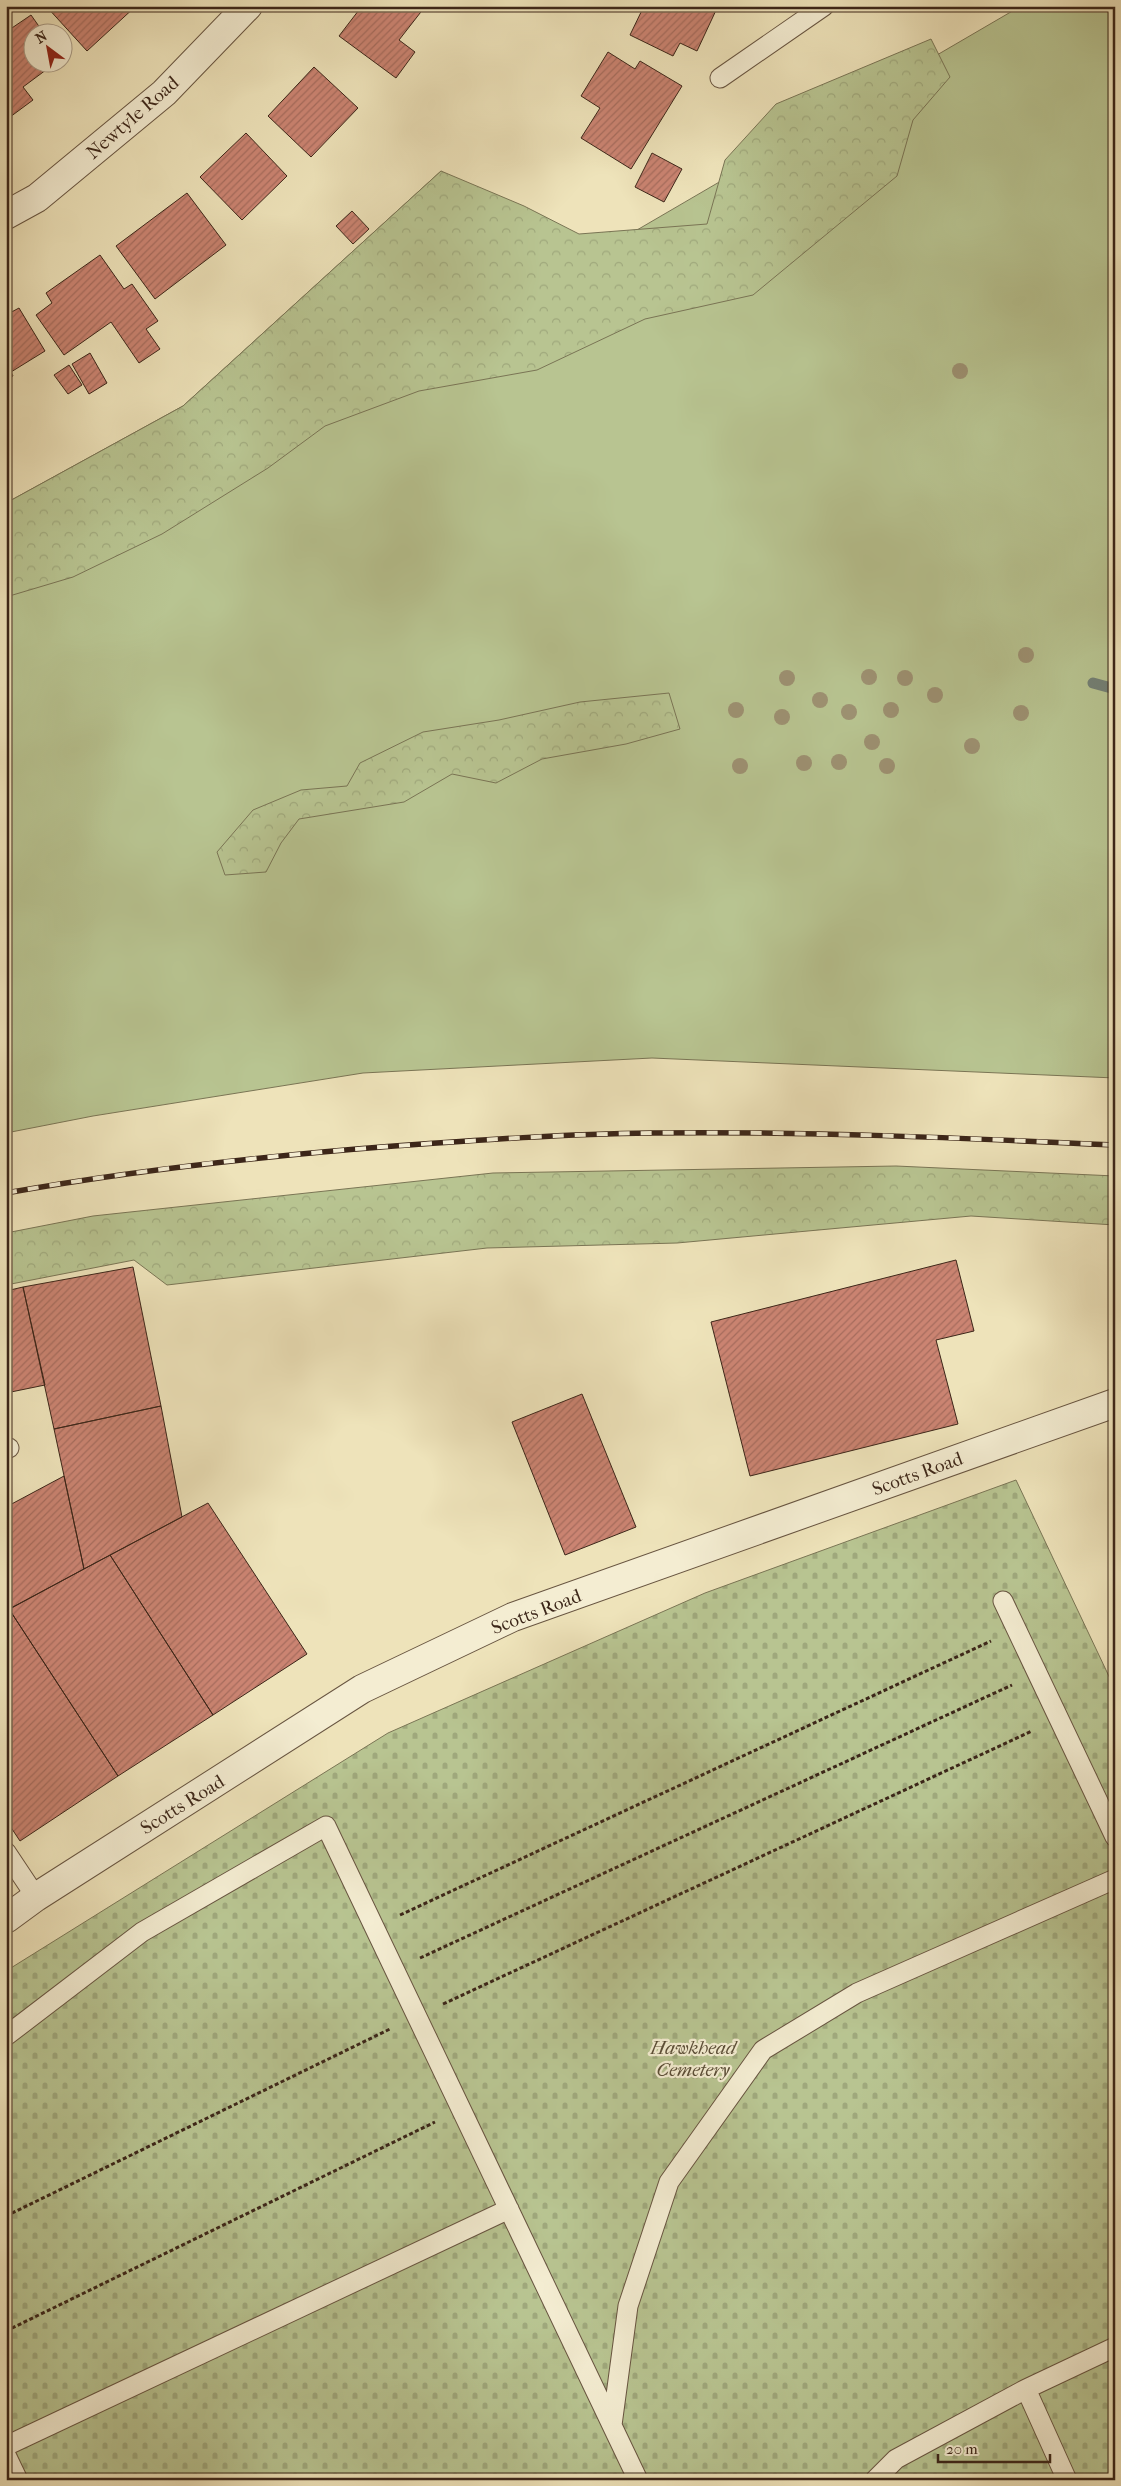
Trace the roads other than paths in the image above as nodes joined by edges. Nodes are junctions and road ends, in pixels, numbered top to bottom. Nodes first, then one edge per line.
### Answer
1 (248, 6) edge
2 (824, 6) edge
3 (720, 78) dead end
4 (6, 215) edge
5 (1115, 1403) edge
6 (1003, 1601) dead end
7 (1115, 1837) edge
8 (6, 1852) edge
9 (1115, 1879) edge
10 (36, 1897) junction
11 (6, 1919) edge
12 (6, 2036) edge
13 (509, 2209) junction
14 (1115, 2347) edge
15 (1026, 2389) junction
16 (612, 2425) junction
17 (6, 2446) edge
18 (6, 2455) edge
19 (18, 2480) edge
20 (638, 2480) edge
21 (875, 2480) edge
22 (1067, 2480) edge

1 - 4 street, Newtyle Road
2 - 3 lane
5 - 10 street, Scotts Road
6 - 7 lane
8 - 10 lane
9 - 16 lane
10 - 11 street, Scotts Road
12 - 13 lane
13 - 16 lane
13 - 17 lane
14 - 15 lane
15 - 21 lane
15 - 22 lane
16 - 20 lane
18 - 19 lane

